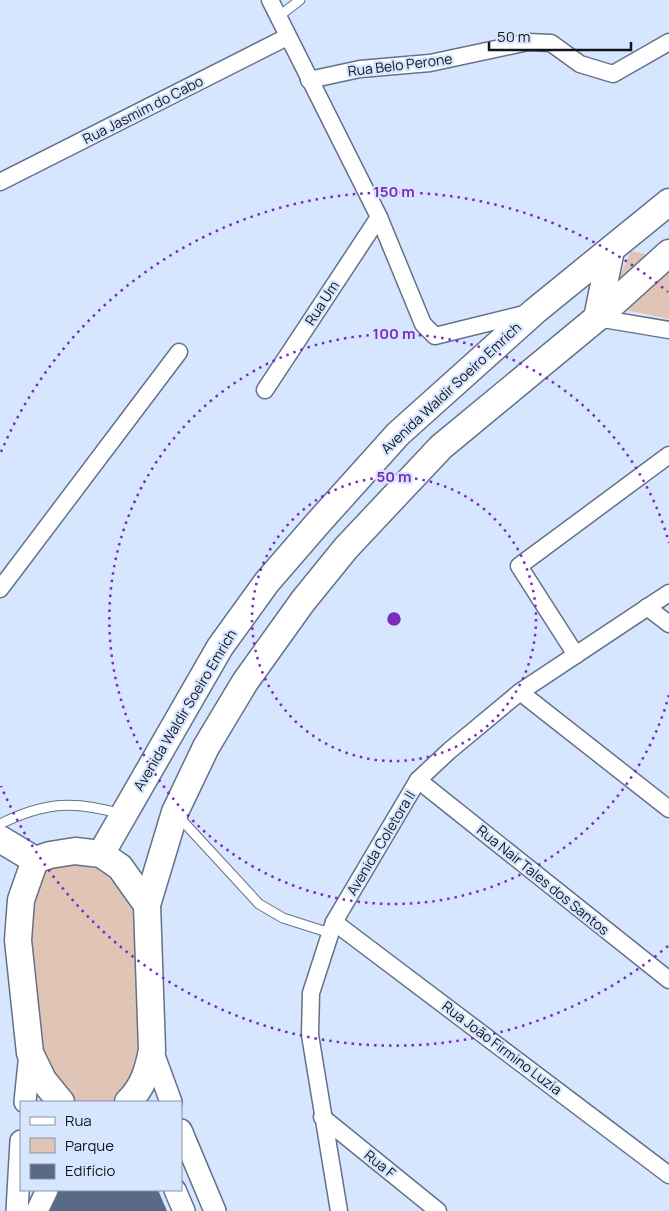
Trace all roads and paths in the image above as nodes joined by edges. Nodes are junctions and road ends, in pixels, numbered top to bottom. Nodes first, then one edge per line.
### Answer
1 (270, 0) edge
2 (300, 0) edge
3 (278, 17) junction
4 (287, 37) junction
5 (669, 42) edge
6 (309, 80) junction
7 (0, 182) edge
8 (669, 202) edge
9 (379, 217) junction
10 (618, 244) junction
11 (668, 254) edge
12 (536, 311) junction
13 (597, 318) junction
14 (669, 330) edge
15 (179, 352) dead end
16 (266, 390) dead end
17 (669, 455) edge
18 (0, 589) edge
19 (669, 593) edge
20 (647, 607) junction
21 (669, 624) edge
22 (576, 655) junction
23 (520, 692) junction
24 (418, 780) junction
25 (669, 809) edge
26 (175, 812) junction
27 (124, 814) junction
28 (0, 824) edge
29 (0, 839) edge
30 (101, 854) junction
31 (36, 860) junction
32 (148, 905) junction
33 (0, 914) edge
34 (332, 927) junction
35 (18, 940) junction
36 (669, 980) edge
37 (152, 1050) junction
38 (30, 1053) junction
39 (25, 1101) edge
40 (60, 1101) edge
41 (129, 1101) edge
42 (171, 1101) edge
43 (322, 1117) junction
44 (182, 1132) edge
45 (20, 1158) edge
46 (669, 1176) edge
47 (47, 1191) edge
48 (175, 1191) edge
49 (17, 1211) edge
50 (37, 1211) edge
51 (184, 1211) edge
52 (215, 1211) edge
53 (339, 1211) edge
54 (438, 1211) edge

1 - 3 street
2 - 3 lane
3 - 4 street
4 - 6 street
4 - 7 street, Rua Jasmim do Cabo
5 - 6 street, Rua Belo Perone
6 - 9 street
8 - 10 main road, Avenida Waldir Soeiro Emrich
9 - 12 street
9 - 16 street, Rua Um
10 - 11 main road
10 - 12 main road, Avenida Waldir Soeiro Emrich
10 - 13 main road
11 - 13 main road
12 - 27 main road, Avenida Waldir Soeiro Emrich
13 - 14 street
13 - 26 main road
15 - 18 street
17 - 22 street
19 - 20 street, Avenida Coletora II
20 - 21 street
20 - 22 street, Avenida Coletora II
22 - 23 street, Avenida Coletora II
23 - 24 street, Avenida Coletora II
23 - 25 street
24 - 34 street, Avenida Coletora II
24 - 36 street, Rua Nair Tales dos Santos
26 - 32 main road
26 - 34 lane
27 - 28 lane
27 - 30 main road, Avenida Waldir Soeiro Emrich
29 - 31 main road
30 - 31 main road
30 - 32 main road
31 - 35 main road
32 - 37 main road
33 - 35 main road
34 - 43 street, Avenida Coletora II
34 - 46 street, Rua João Firmino Luzia
35 - 38 main road
37 - 41 main road
37 - 42 street
38 - 39 street
38 - 40 main road
43 - 53 street, Avenida Coletora II
43 - 54 street, Rua F
44 - 52 street
45 - 49 street
47 - 50 street
48 - 51 street

